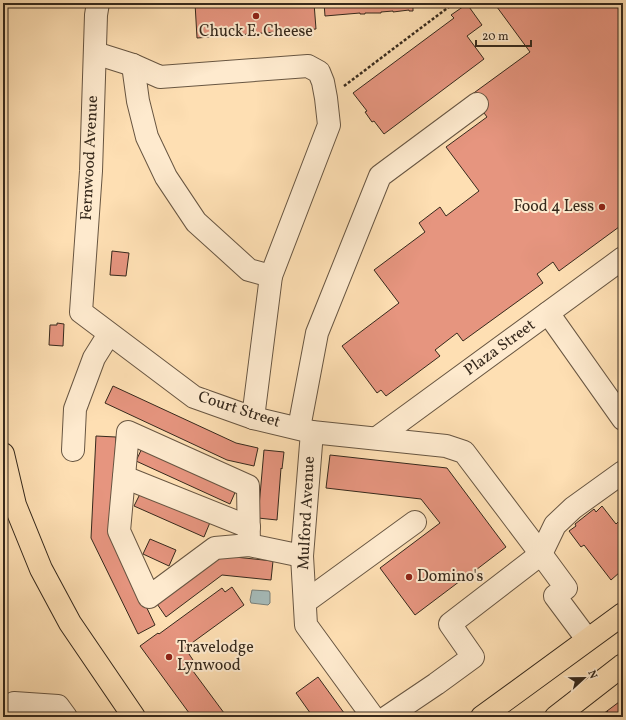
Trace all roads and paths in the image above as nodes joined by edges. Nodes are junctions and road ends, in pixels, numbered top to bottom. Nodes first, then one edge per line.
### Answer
1 (98, 3) edge
2 (454, 3) edge
3 (95, 54) junction
4 (133, 65) junction
5 (326, 98) junction
6 (478, 104) dead end
7 (623, 258) edge
8 (271, 276) junction
9 (81, 312) joint
10 (548, 313) junction
11 (109, 334) junction
12 (253, 418) junction
13 (623, 420) edge
14 (305, 430) junction
15 (377, 438) junction
16 (72, 450) dead end
17 (3, 454) edge
18 (623, 472) edge
19 (124, 477) junction
20 (415, 522) dead end
21 (249, 536) junction
22 (541, 554) junction
23 (302, 556) junction
24 (305, 602) junction
25 (623, 614) edge
26 (588, 639) junction
27 (623, 665) edge
28 (14, 717) edge
29 (66, 717) edge
30 (134, 717) edge
31 (373, 717) edge
32 (387, 717) edge
33 (482, 717) edge
34 (556, 717) edge

1 - 3 street, Fernwood Avenue
2 - 5 path
3 - 4 street
3 - 9 street, Fernwood Avenue
4 - 5 street
4 - 8 street
5 - 8 street
6 - 14 street, Mulford Avenue
7 - 10 street, Plaza Street
8 - 12 street
9 - 11 street, Court Street
10 - 13 street
10 - 15 street, Plaza Street
11 - 12 street, Court Street
11 - 16 street
12 - 14 street, Court Street
14 - 15 street, Court Street
14 - 23 street, Mulford Avenue
15 - 22 street, Court Street
17 - 30 main road
18 - 22 street
19 - 21 street
19 - 21 street
19 - 21 street
20 - 24 street
21 - 23 street
22 - 26 street, Court Street
22 - 32 street
23 - 24 street, Mulford Avenue
24 - 31 street, Mulford Avenue
25 - 26 main road
26 - 33 main road
27 - 34 main road
28 - 29 street

